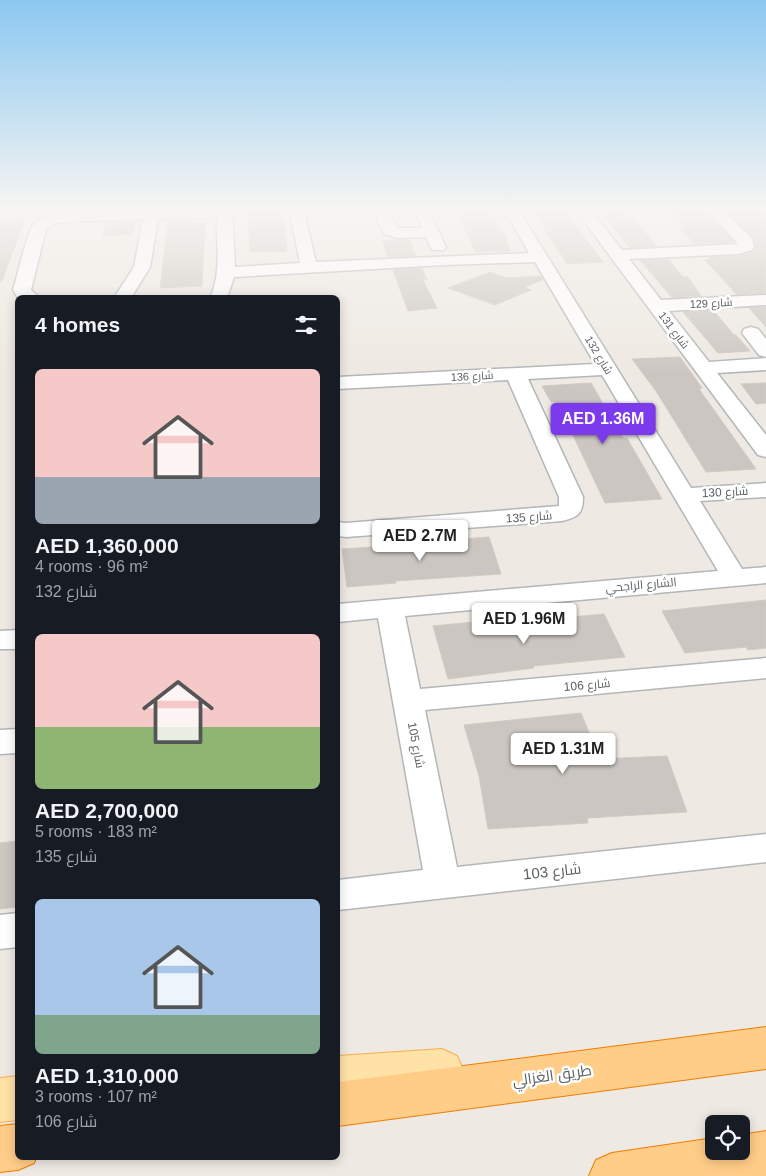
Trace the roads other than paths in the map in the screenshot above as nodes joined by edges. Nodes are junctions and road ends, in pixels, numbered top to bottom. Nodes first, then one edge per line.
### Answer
1 (29, 264) edge
2 (142, 264) edge
3 (227, 264) edge
4 (308, 264) edge
5 (369, 264) edge
6 (544, 264) edge
7 (624, 264) edge
8 (309, 267) junction
9 (227, 272) junction
10 (25, 295) edge
11 (124, 295) edge
12 (220, 295) edge
13 (766, 300) edge
14 (656, 306) junction
15 (751, 333) dead end
16 (766, 351) edge
17 (766, 364) edge
18 (703, 368) junction
19 (608, 369) junction
20 (515, 373) junction
21 (340, 383) edge
22 (766, 450) edge
23 (766, 490) edge
24 (684, 495) junction
25 (340, 529) edge
26 (766, 575) edge
27 (734, 577) junction
28 (390, 608) junction
29 (340, 613) edge
30 (15, 639) edge
31 (0, 640) edge
32 (766, 668) edge
33 (408, 702) junction
34 (15, 741) edge
35 (0, 742) edge
36 (766, 848) edge
37 (443, 883) junction
38 (340, 895) edge
39 (15, 930) edge
40 (0, 932) edge
41 (766, 1048) edge
42 (683, 1058) junction
43 (340, 1077) edge
44 (15, 1098) edge
45 (0, 1100) edge
46 (340, 1104) edge
47 (15, 1147) edge
48 (0, 1149) edge
49 (726, 1160) edge
50 (735, 1160) edge
51 (612, 1176) edge
52 (671, 1176) edge

1 - 10 street
2 - 11 street
3 - 9 street
4 - 8 street
5 - 8 street
6 - 19 street, شارع 132
7 - 14 street, شارع 131
8 - 9 street
9 - 12 street
13 - 14 street, شارع 129
14 - 18 street, شارع 131
15 - 16 street
17 - 18 street
18 - 22 street, شارع 131
19 - 20 street, شارع 136
19 - 24 street, شارع 132
20 - 21 street, شارع 136
20 - 25 street, شارع 135
23 - 24 street, شارع 130
24 - 27 street, شارع 132
26 - 27 street, الشارع الراجحي
27 - 28 street, الشارع الراجحي
28 - 29 street, الشارع الراجحي
28 - 33 street, شارع 105
30 - 31 street
32 - 33 street, شارع 106
33 - 37 street, شارع 105
34 - 35 street
36 - 37 street, شارع 103
37 - 38 street, شارع 103
39 - 40 street
41 - 42 highway, طريق الغزالي
42 - 43 main road
42 - 46 highway, طريق الغزالي
44 - 45 main road
47 - 48 highway
49 - 51 highway
50 - 52 highway

